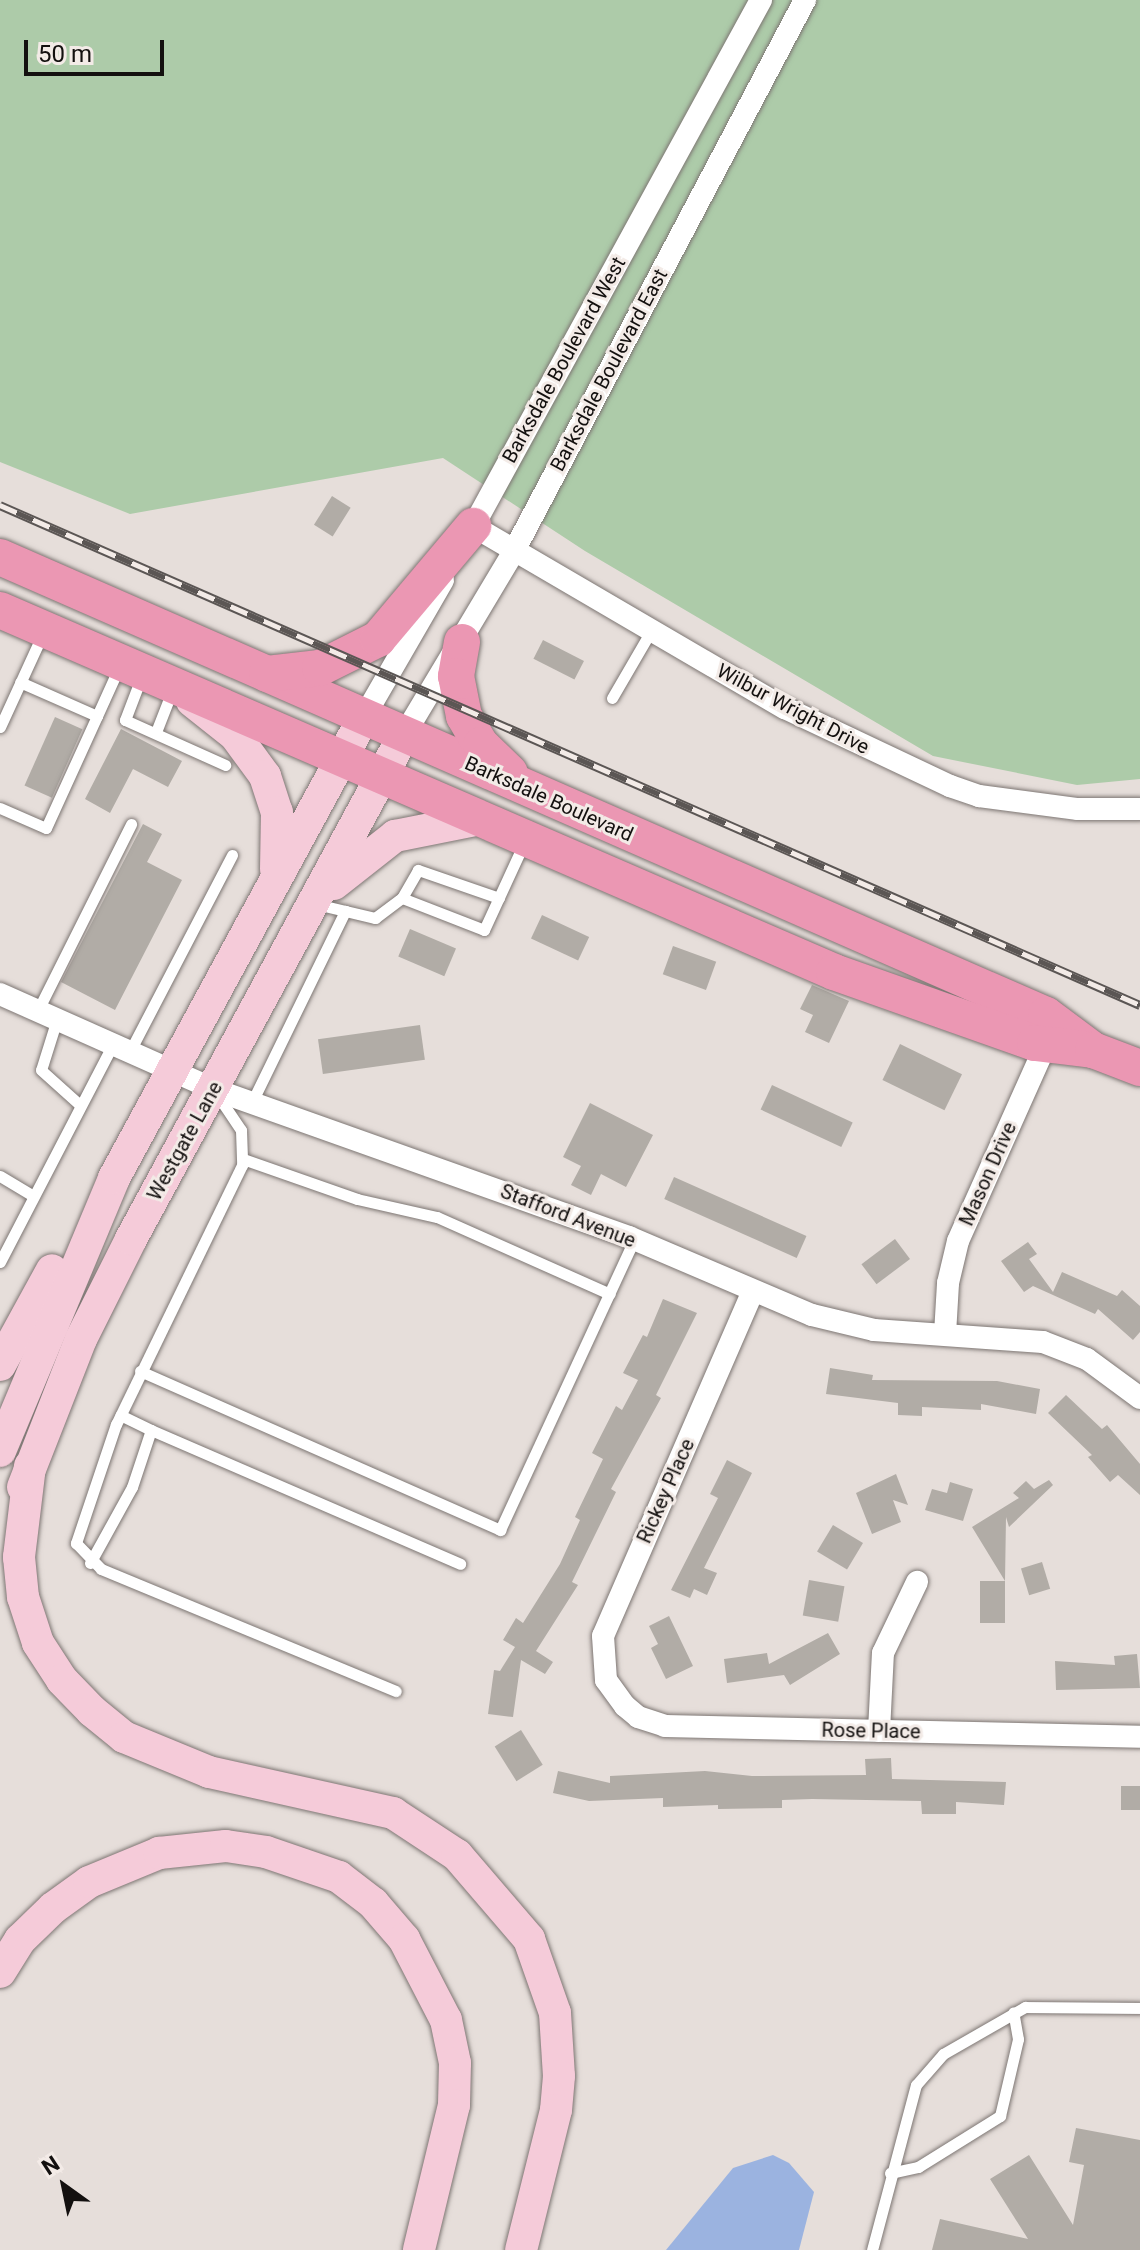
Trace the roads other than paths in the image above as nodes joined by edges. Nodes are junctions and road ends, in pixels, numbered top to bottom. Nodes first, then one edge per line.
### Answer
1 (761, 0) edge
2 (805, 0) edge
3 (473, 526) junction
4 (514, 551) junction
5 (3, 566) edge
6 (0, 610) edge
7 (44, 630) junction
8 (651, 631) junction
9 (462, 642) junction
10 (261, 673) junction
11 (146, 675) junction
12 (20, 682) junction
13 (612, 698) dead end
14 (97, 716) junction
15 (364, 717) junction
16 (0, 727) edge
17 (156, 732) junction
18 (404, 735) junction
19 (342, 759) junction
20 (225, 765) dead end
21 (383, 776) junction
22 (525, 788) junction
23 (0, 808) edge
24 (1140, 809) edge
25 (481, 819) junction
26 (131, 824) dead end
27 (526, 838) junction
28 (232, 855) dead end
29 (758, 890) junction
30 (270, 891) junction
31 (402, 898) junction
32 (499, 898) junction
33 (327, 904) junction
34 (741, 932) junction
35 (0, 994) edge
36 (47, 1014) junction
37 (1051, 1034) junction
38 (122, 1047) junction
39 (1140, 1068) edge
40 (171, 1071) junction
41 (213, 1089) junction
42 (251, 1104) junction
43 (80, 1105) junction
44 (243, 1159) junction
45 (0, 1176) edge
46 (114, 1178) junction
47 (32, 1195) junction
48 (634, 1240) junction
49 (0, 1262) edge
50 (753, 1291) junction
51 (610, 1294) junction
52 (945, 1334) junction
53 (0, 1365) edge
54 (140, 1371) junction
55 (1140, 1398) edge
56 (120, 1415) junction
57 (151, 1430) junction
58 (0, 1451) edge
59 (30, 1466) junction
60 (0, 1563) edge
61 (90, 1563) junction
62 (460, 1564) dead end
63 (917, 1582) dead end
64 (396, 1691) dead end
65 (614, 1693) joint
66 (879, 1731) junction
67 (1140, 1737) edge
68 (0, 1972) edge
69 (1140, 2008) edge
70 (1013, 2012) junction
71 (890, 2173) junction
72 (419, 2250) edge
73 (521, 2250) edge
74 (872, 2250) edge

1 - 3 street, Barksdale Boulevard West
2 - 4 street, Barksdale Boulevard East
3 - 4 street, Wilbur Wright Drive
3 - 10 main road
3 - 15 street, Barksdale Boulevard West
4 - 8 street, Wilbur Wright Drive
4 - 9 street, Barksdale Boulevard East
5 - 10 main road, Barksdale Boulevard
6 - 7 main road, Barksdale Boulevard
7 - 11 main road, Barksdale Boulevard
7 - 12 lane
8 - 13 lane
8 - 24 street, Wilbur Wright Drive
9 - 18 street, Barksdale Boulevard East
9 - 22 main road
10 - 15 main road, Barksdale Boulevard
11 - 14 lane
11 - 17 lane
11 - 17 lane
11 - 19 main road, Barksdale Boulevard
11 - 30 main road
12 - 14 lane
12 - 16 lane
14 - 23 lane
15 - 18 main road, Barksdale Boulevard
15 - 19 main road
17 - 20 lane
18 - 21 main road, Westgate Lane
18 - 22 main road, Barksdale Boulevard
19 - 21 main road, Barksdale Boulevard
19 - 30 main road
21 - 25 main road, Barksdale Boulevard
21 - 33 main road, Westgate Lane
22 - 29 main road, Barksdale Boulevard
25 - 27 main road, Barksdale Boulevard
25 - 33 main road
26 - 36 lane
27 - 32 lane
27 - 34 main road, Barksdale Boulevard
28 - 38 lane
29 - 34 main road
29 - 37 main road, Barksdale Boulevard
30 - 40 main road
31 - 32 lane
31 - 32 lane
31 - 33 lane
33 - 41 main road, Westgate Lane
33 - 42 lane
34 - 37 main road, Barksdale Boulevard
35 - 36 street, Stafford Avenue
36 - 38 street, Stafford Avenue
36 - 43 lane
37 - 39 main road, Barksdale Boulevard
37 - 52 street, Mason Drive
38 - 40 street, Stafford Avenue
38 - 43 lane
40 - 41 street, Stafford Avenue
40 - 46 main road
41 - 42 street, Stafford Avenue
41 - 44 lane
41 - 59 main road, Westgate Lane
42 - 48 street, Stafford Avenue
43 - 47 lane
44 - 51 lane
44 - 54 lane
45 - 47 lane
46 - 53 main road
46 - 58 main road
47 - 49 lane
48 - 50 street, Stafford Avenue
48 - 51 lane
50 - 52 street, Stafford Avenue
50 - 65 street, Rickey Place
51 - 54 lane
52 - 55 street, Stafford Avenue
54 - 56 lane
56 - 57 lane
56 - 61 lane
57 - 61 lane
57 - 62 lane
59 - 60 main road, Westgate Lane
59 - 73 main road
61 - 64 lane
63 - 66 street
65 - 66 street, Rose Place
66 - 67 street, Rose Place
68 - 72 main road
69 - 70 lane
70 - 71 lane
70 - 71 lane
71 - 74 lane

